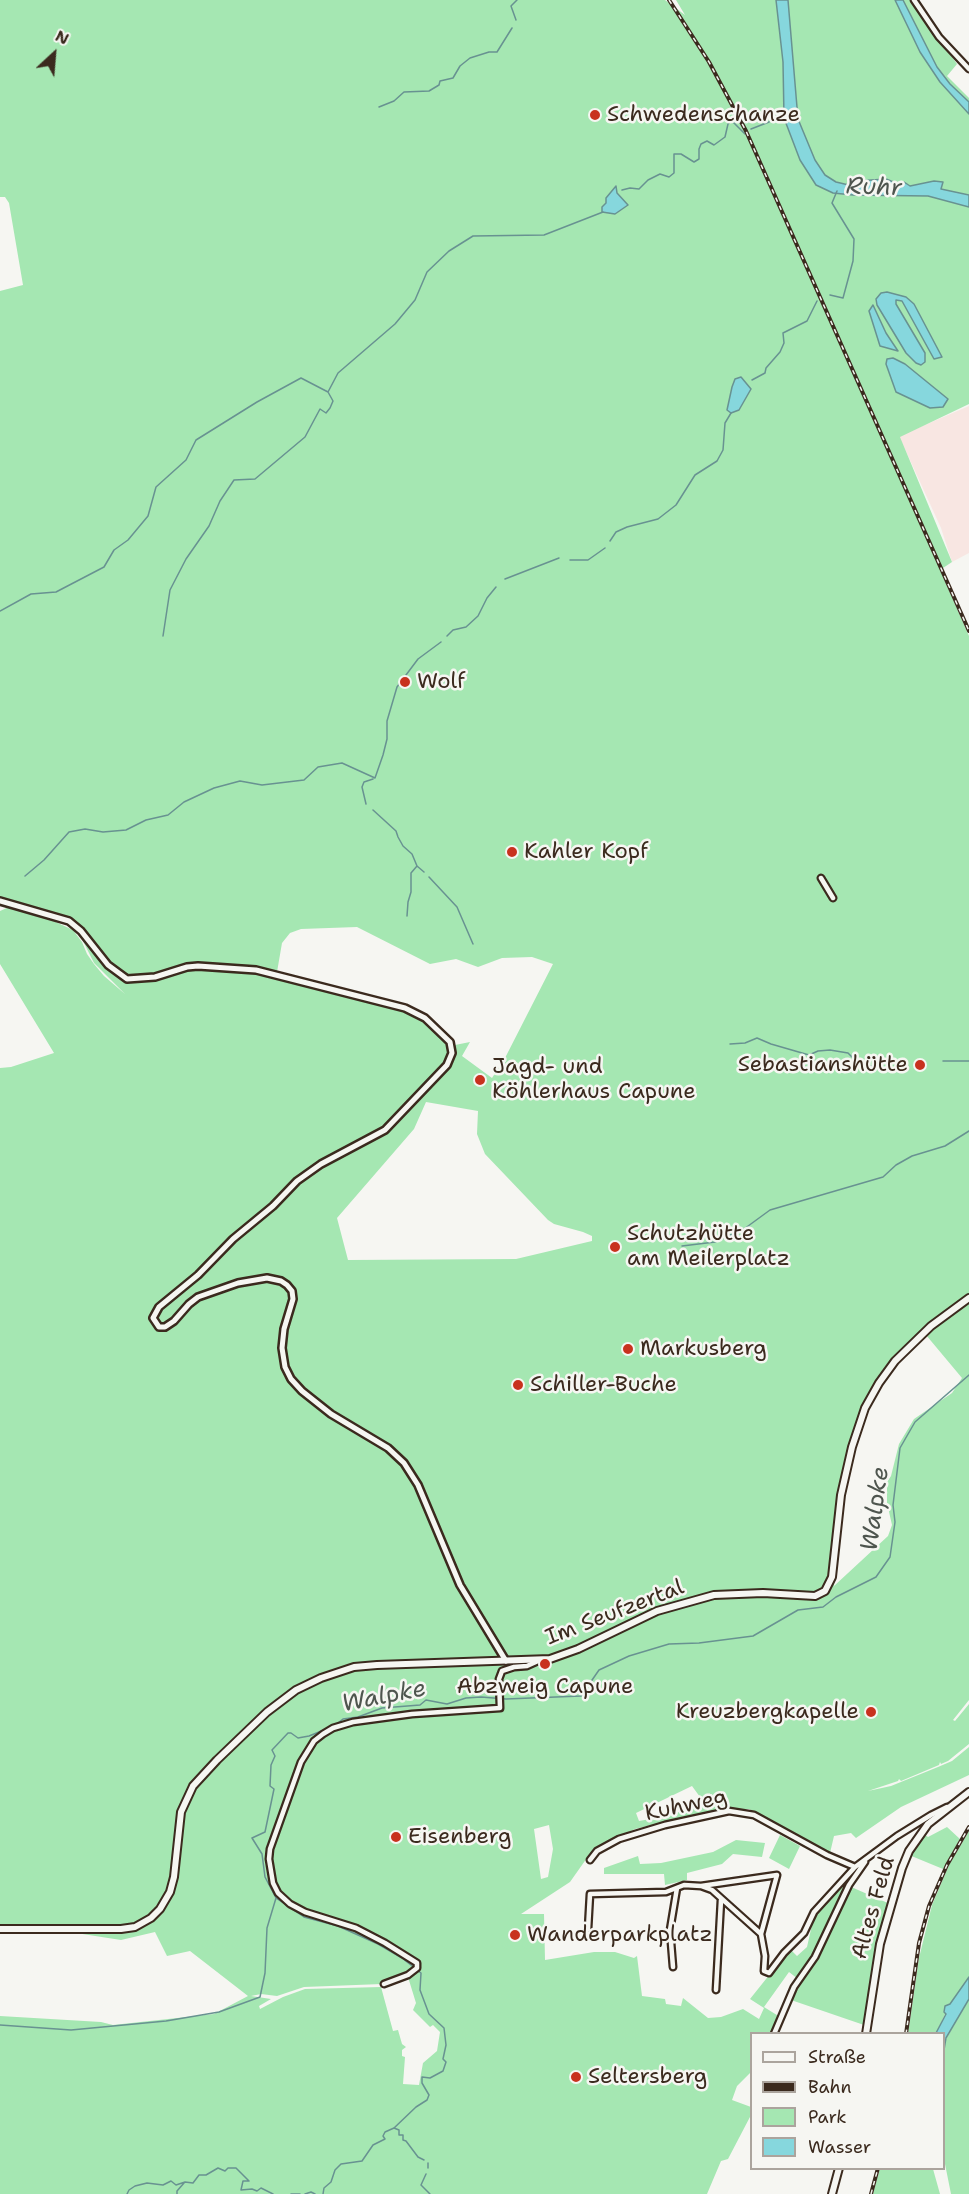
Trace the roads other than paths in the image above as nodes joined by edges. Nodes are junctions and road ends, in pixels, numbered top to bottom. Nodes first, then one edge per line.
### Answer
1 (914, 0) edge
2 (969, 69) edge
3 (821, 878) dead end
4 (833, 898) dead end
5 (0, 901) edge
6 (969, 1298) edge
7 (538, 1660) junction
8 (506, 1661) junction
9 (969, 1792) edge
10 (926, 1821) junction
11 (870, 1856) junction
12 (590, 1860) dead end
13 (855, 1867) junction
14 (701, 1886) junction
15 (677, 1888) junction
16 (721, 1900) junction
17 (0, 1929) edge
18 (588, 1929) dead end
19 (761, 1934) junction
20 (673, 1967) dead end
21 (384, 1984) dead end
22 (716, 1990) dead end
23 (775, 2032) edge
24 (866, 2032) edge
25 (839, 2170) edge
26 (832, 2194) edge

1 - 2 street
3 - 4 street
5 - 8 street
6 - 7 main road, Im Seufzertal
7 - 8 main road, Im Seufzertal
7 - 21 street
8 - 17 main road, Im Seufzertal
9 - 10 main road, Altes Feld
10 - 11 street
10 - 24 main road, Altes Feld
11 - 13 street
11 - 23 street
12 - 13 street, Kuhweg
13 - 19 street
14 - 15 street
14 - 16 street
14 - 19 street
15 - 18 street
15 - 20 street
16 - 19 street
16 - 22 street
25 - 26 main road

